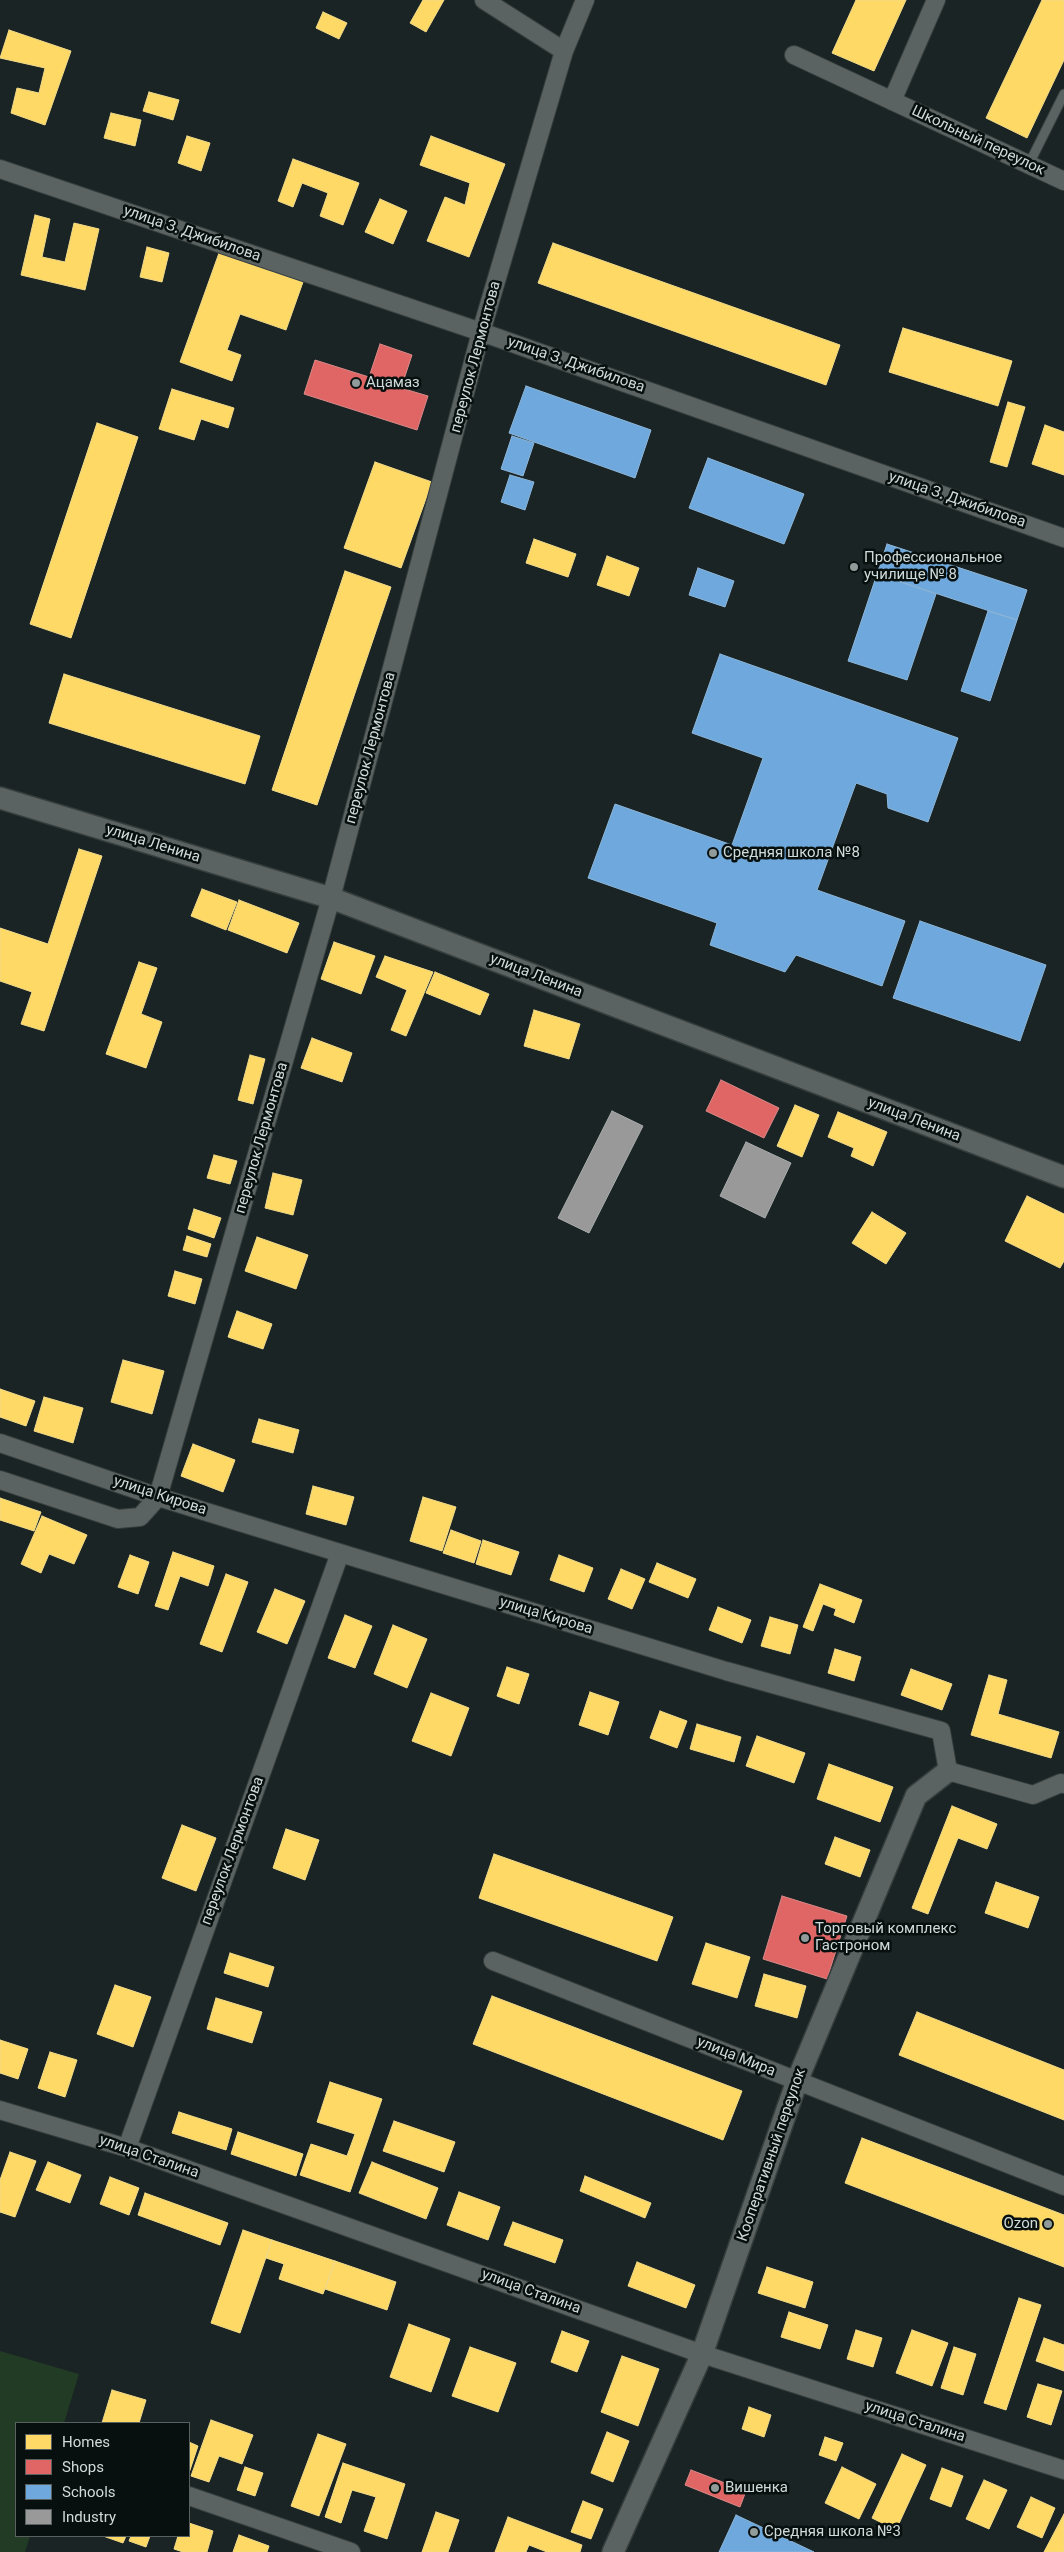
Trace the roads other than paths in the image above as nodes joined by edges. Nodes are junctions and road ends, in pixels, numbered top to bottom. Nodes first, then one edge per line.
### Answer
1 (484, 0) edge
2 (585, 0) edge
3 (936, 0) edge
4 (564, 51) junction
5 (794, 56) dead end
6 (1064, 94) edge
7 (892, 101) junction
8 (1029, 164) junction
9 (0, 169) edge
10 (1064, 181) edge
11 (481, 332) junction
12 (1064, 538) edge
13 (0, 798) edge
14 (331, 898) junction
15 (1064, 1177) edge
16 (0, 1443) edge
17 (0, 1480) edge
18 (158, 1497) junction
19 (340, 1553) junction
20 (948, 1771) junction
21 (1063, 1780) edge
22 (493, 1961) dead end
23 (797, 2081) junction
24 (0, 2110) edge
25 (127, 2148) junction
26 (1064, 2186) edge
27 (702, 2354) junction
28 (1064, 2470) edge
29 (190, 2496) edge
30 (351, 2552) edge
31 (613, 2552) edge

1 - 4 street
2 - 4 street, переулок Лермонтова
3 - 7 street, Школьный переулок
4 - 11 street, переулок Лермонтова
5 - 7 street, Школьный переулок
6 - 8 lane
7 - 8 street, Школьный переулок
8 - 10 street, Школьный переулок
9 - 11 street, улица З. Джибилова
11 - 12 street, улица З. Джибилова
11 - 14 street, переулок Лермонтова
13 - 14 street, улица Ленина
14 - 15 street, улица Ленина
14 - 18 street, переулок Лермонтова
16 - 18 street, улица Кирова
17 - 18 street
18 - 19 street, улица Кирова
19 - 20 street, улица Кирова
19 - 25 street, переулок Лермонтова
20 - 21 street
20 - 23 street, Кооперативный переулок
22 - 23 street, улица Мира
23 - 26 street, улица Мира
23 - 27 street, Кооперативный переулок
24 - 25 street, улица Сталина
25 - 27 street, улица Сталина
27 - 28 street, улица Сталина
27 - 31 street, Кооперативный переулок
29 - 30 street

